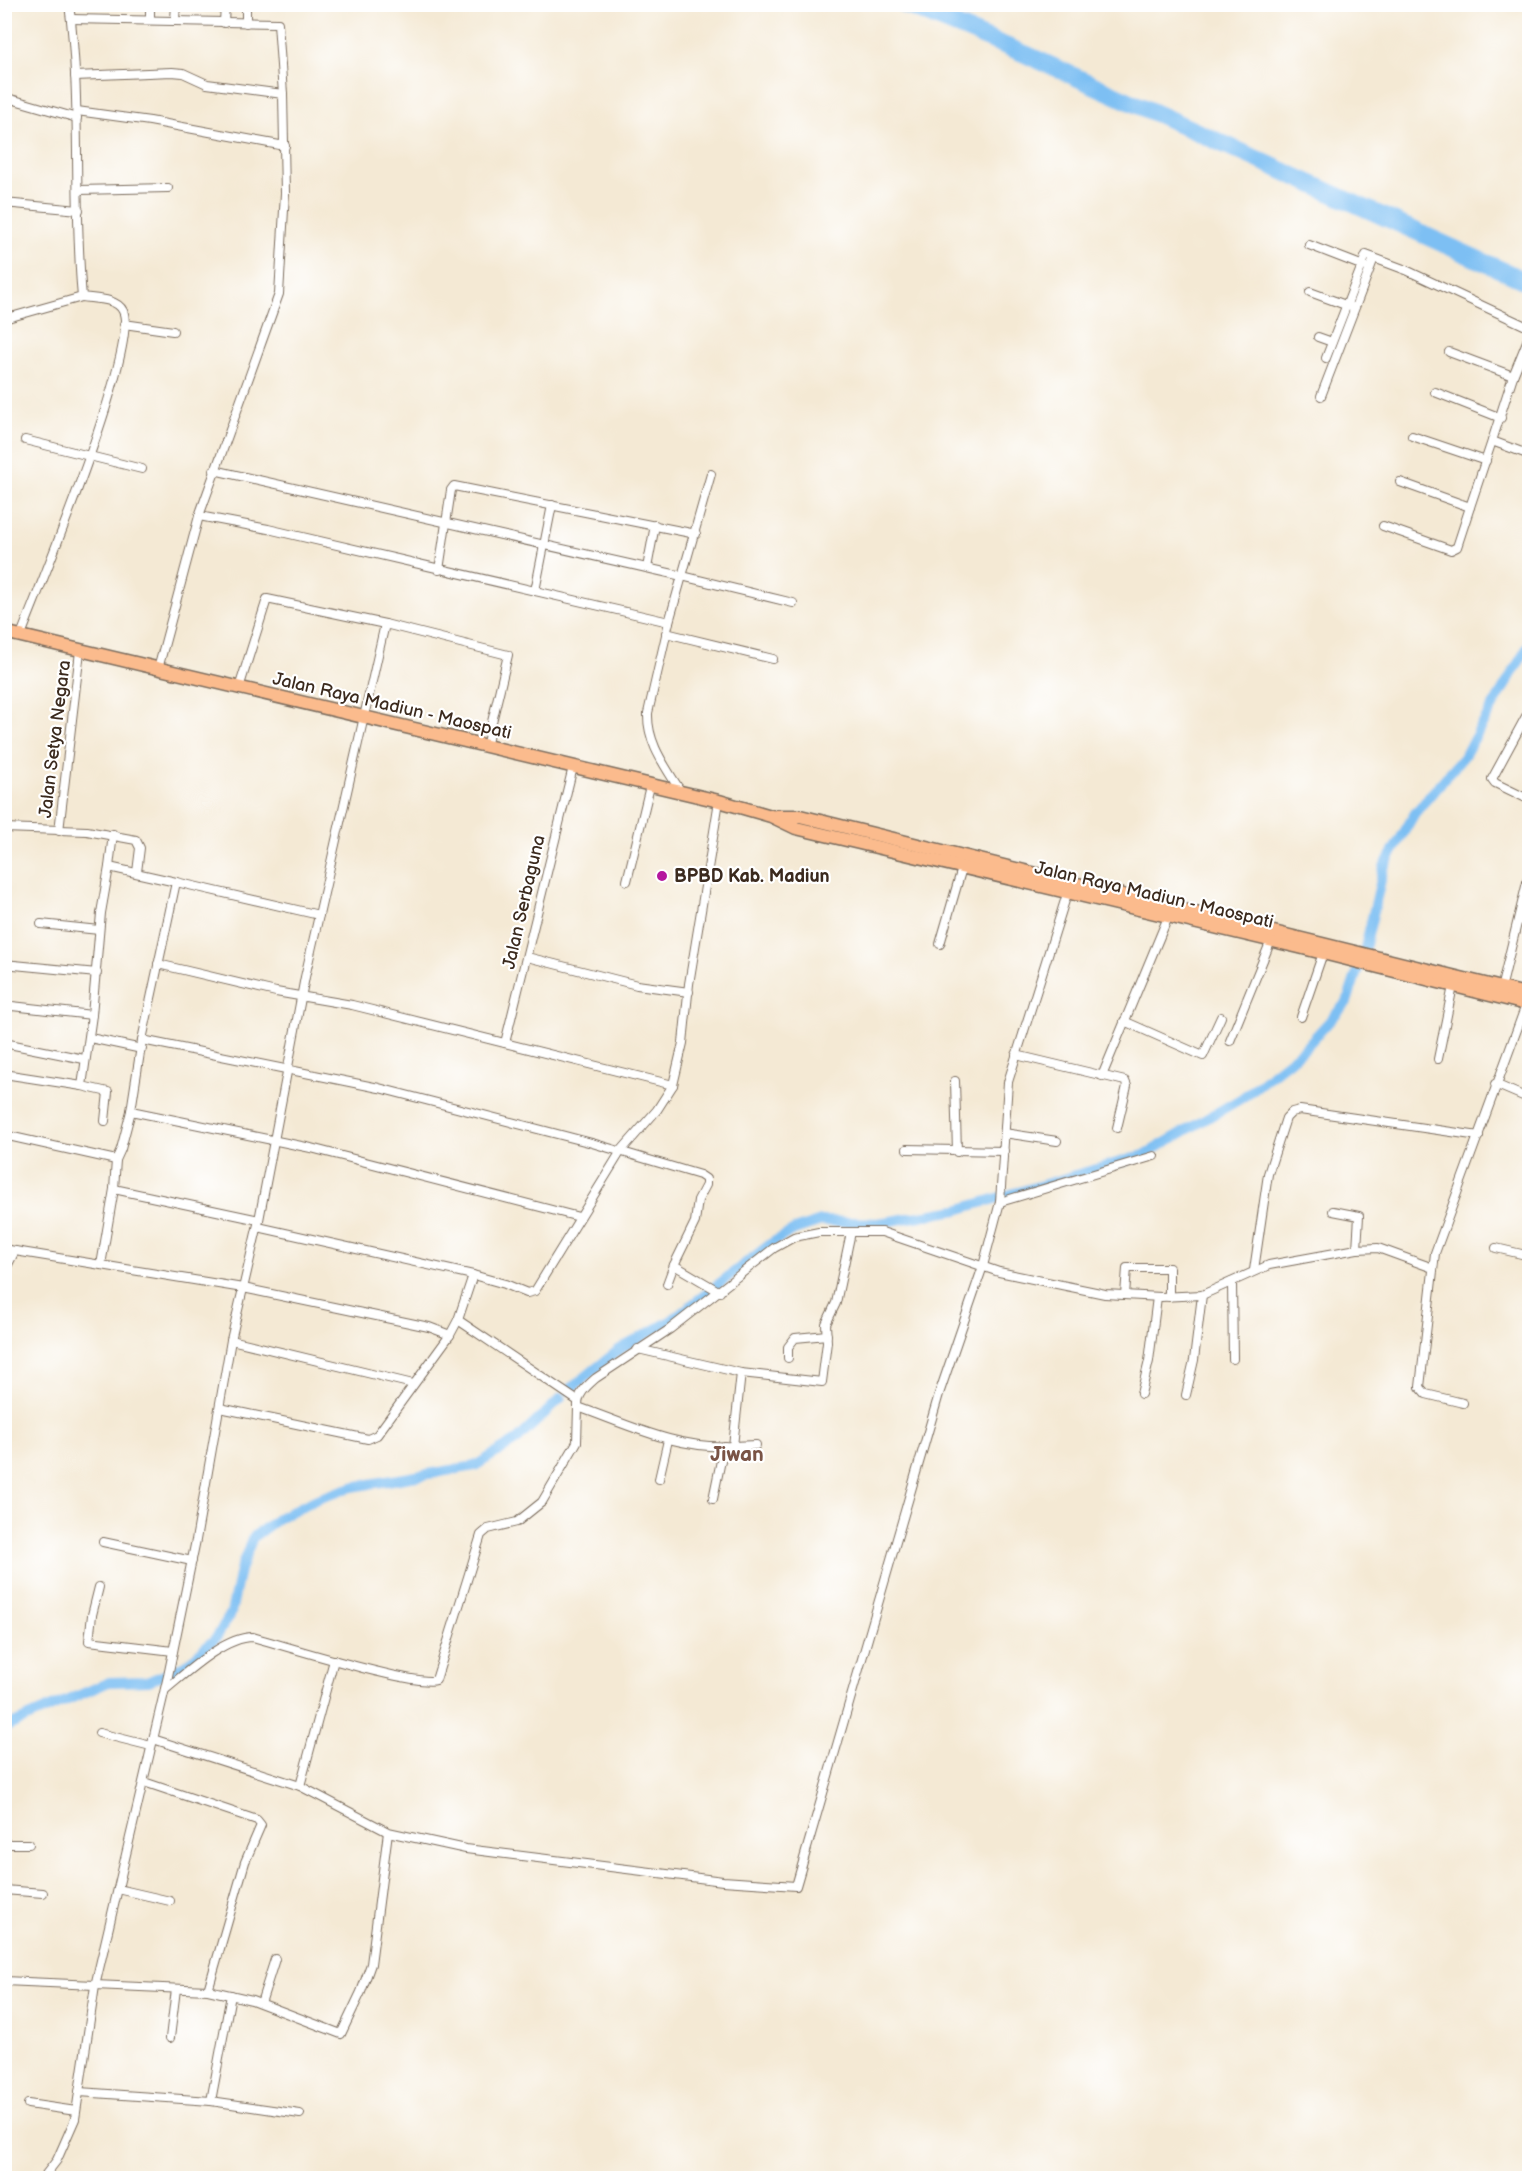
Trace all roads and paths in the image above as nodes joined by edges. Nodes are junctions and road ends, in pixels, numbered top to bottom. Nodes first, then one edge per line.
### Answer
1 (69, 4) edge
2 (150, 4) edge
3 (176, 4) edge
4 (225, 4) edge
5 (246, 4) edge
6 (71, 19) junction
7 (150, 20) junction
8 (175, 20) junction
9 (224, 23) junction
10 (246, 23) junction
11 (75, 76) junction
12 (284, 94) junction
13 (4, 97) edge
14 (77, 115) junction
15 (285, 146) junction
16 (168, 188) dead end
17 (79, 190) junction
18 (4, 203) edge
19 (79, 210) junction
20 (1309, 245) dead end
21 (1366, 266) junction
22 (1310, 292) dead end
23 (82, 297) junction
24 (1350, 307) junction
25 (4, 310) edge
26 (6, 319) edge
27 (124, 324) junction
28 (1530, 327) edge
29 (173, 331) dead end
30 (1318, 337) dead end
31 (1528, 339) dead end
32 (1332, 342) junction
33 (1449, 352) dead end
34 (1326, 358) dead end
35 (1513, 376) junction
36 (1435, 392) dead end
37 (1321, 396) dead end
38 (1501, 418) junction
39 (1412, 436) dead end
40 (25, 440) dead end
41 (1492, 441) junction
42 (1530, 455) edge
43 (89, 457) junction
44 (1486, 461) junction
45 (142, 469) dead end
46 (214, 470) junction
47 (711, 474) dead end
48 (1400, 482) dead end
49 (552, 505) junction
50 (1470, 507) junction
51 (199, 516) junction
52 (447, 524) junction
53 (655, 525) junction
54 (1383, 526) dead end
55 (696, 534) junction
56 (543, 546) junction
57 (647, 568) junction
58 (439, 570) junction
59 (682, 576) junction
60 (535, 591) junction
61 (793, 603) dead end
62 (669, 622) junction
63 (385, 624) junction
64 (4, 632) edge
65 (666, 633) junction
66 (21, 636) junction
67 (80, 651) junction
68 (773, 658) dead end
69 (158, 669) junction
70 (239, 688) junction
71 (1530, 709) edge
72 (362, 718) junction
73 (486, 747) junction
74 (573, 767) junction
75 (650, 786) junction
76 (681, 792) junction
77 (1530, 800) edge
78 (719, 801) junction
79 (4, 828) edge
80 (59, 831) junction
81 (113, 834) junction
82 (905, 848) junction
83 (109, 867) junction
84 (962, 868) junction
85 (1530, 870) edge
86 (137, 872) junction
87 (627, 881) dead end
88 (176, 882) junction
89 (1067, 894) junction
90 (319, 915) junction
91 (1168, 917) junction
92 (41, 924) dead end
93 (99, 930) junction
94 (1272, 936) junction
95 (940, 944) dead end
96 (1323, 952) junction
97 (527, 957) junction
98 (1366, 958) junction
99 (4, 964) edge
100 (158, 964) junction
101 (97, 973) junction
102 (1453, 986) junction
103 (1501, 989) junction
104 (689, 992) junction
105 (303, 995) junction
106 (1528, 1002) edge
107 (92, 1015) junction
108 (1221, 1017) dead end
109 (1301, 1017) dead end
110 (1124, 1021) junction
111 (4, 1026) edge
112 (90, 1038) junction
113 (1230, 1041) dead end
114 (4, 1043) edge
115 (505, 1043) junction
116 (142, 1045) junction
117 (1016, 1055) junction
118 (84, 1059) junction
119 (1438, 1059) dead end
120 (288, 1069) junction
121 (4, 1074) edge
122 (1102, 1076) junction
123 (955, 1081) dead end
124 (1495, 1084) junction
125 (673, 1085) junction
126 (82, 1086) junction
127 (1530, 1099) edge
128 (131, 1111) junction
129 (105, 1121) dead end
130 (1117, 1128) dead end
131 (1004, 1133) junction
132 (4, 1135) edge
133 (1479, 1136) junction
134 (1057, 1140) dead end
135 (275, 1142) junction
136 (907, 1149) dead end
137 (621, 1151) junction
138 (1004, 1151) junction
139 (957, 1152) junction
140 (1154, 1156) dead end
141 (116, 1160) junction
142 (114, 1189) junction
143 (1000, 1200) junction
144 (1333, 1211) dead end
145 (579, 1217) junction
146 (259, 1224) junction
147 (851, 1232) junction
148 (1496, 1248) dead end
149 (4, 1249) edge
150 (1356, 1249) junction
151 (15, 1251) junction
152 (1530, 1256) edge
153 (101, 1265) junction
154 (674, 1265) junction
155 (982, 1266) junction
156 (1433, 1268) junction
157 (1254, 1270) junction
158 (4, 1272) edge
159 (473, 1275) junction
160 (1232, 1282) junction
161 (667, 1284) dead end
162 (243, 1288) junction
163 (720, 1291) junction
164 (1125, 1295) junction
165 (1202, 1295) junction
166 (1157, 1297) junction
167 (1169, 1297) junction
168 (458, 1320) junction
169 (450, 1335) junction
170 (827, 1335) junction
171 (231, 1340) junction
172 (638, 1349) junction
173 (788, 1358) dead end
174 (1233, 1359) dead end
175 (741, 1373) junction
176 (414, 1384) junction
177 (1141, 1394) dead end
178 (1186, 1395) dead end
179 (1463, 1403) dead end
180 (578, 1404) junction
181 (220, 1408) junction
182 (668, 1440) junction
183 (756, 1445) dead end
184 (729, 1446) junction
185 (659, 1479) dead end
186 (713, 1499) dead end
187 (103, 1542) dead end
188 (192, 1561) junction
189 (99, 1587) dead end
190 (172, 1655) junction
191 (334, 1660) junction
192 (165, 1690) junction
193 (99, 1733) dead end
194 (152, 1742) junction
195 (144, 1782) junction
196 (300, 1786) junction
197 (388, 1832) junction
198 (4, 1844) edge
199 (29, 1844) dead end
200 (118, 1889) junction
201 (4, 1890) edge
202 (43, 1893) dead end
203 (170, 1901) dead end
204 (275, 1959) dead end
205 (4, 1981) edge
206 (95, 1986) junction
207 (176, 1989) junction
208 (208, 1990) junction
209 (231, 1995) junction
210 (261, 2003) junction
211 (170, 2038) dead end
212 (79, 2092) junction
213 (211, 2101) junction
214 (28, 2103) dead end
215 (76, 2111) junction
216 (300, 2114) dead end
217 (43, 2178) edge

1 - 6 street
2 - 7 street
3 - 8 street
4 - 9 street
5 - 10 street
6 - 7 street
6 - 11 street
7 - 8 street
8 - 9 street
9 - 10 street
10 - 12 street
11 - 12 street
11 - 14 street
12 - 15 street
13 - 14 street
14 - 15 street
14 - 17 street
15 - 46 street
16 - 17 street
17 - 19 street
18 - 19 street
19 - 23 street
20 - 21 street
21 - 24 street
21 - 28 street
22 - 24 street
23 - 26 street
23 - 27 street
24 - 32 street
24 - 37 street
25 - 26 street
27 - 29 street
27 - 43 street
30 - 32 street
31 - 35 street
32 - 34 street
33 - 35 street
35 - 38 street
36 - 38 street
38 - 41 street
39 - 44 street
40 - 43 street
41 - 42 street
41 - 44 street
43 - 45 street
43 - 66 street
44 - 50 street
46 - 51 street
46 - 52 street
47 - 55 street
48 - 50 street
49 - 52 street
49 - 53 street
49 - 56 street
50 - 54 street
51 - 58 street
51 - 69 street
52 - 56 street
52 - 58 street
53 - 55 street
53 - 57 street
55 - 59 street
56 - 57 street
56 - 60 street
57 - 59 street
58 - 60 street
59 - 61 street
59 - 62 street
60 - 62 street
62 - 65 street
63 - 70 street
63 - 72 street
63 - 73 street
64 - 66 highway, Jalan Raya Madiun - Maospati
65 - 68 street
65 - 76 street
66 - 67 highway, Jalan Raya Madiun - Maospati
67 - 69 highway, Jalan Raya Madiun - Maospati
67 - 80 street, Jalan Setya Negara
69 - 70 highway, Jalan Raya Madiun - Maospati
70 - 72 highway, Jalan Raya Madiun - Maospati
71 - 77 street
72 - 73 highway, Jalan Raya Madiun - Maospati
72 - 90 street
73 - 74 highway, Jalan Raya Madiun - Maospati
74 - 75 highway, Jalan Raya Madiun - Maospati
74 - 97 street, Jalan Serbaguna
75 - 76 highway, Jalan Raya Madiun - Maospati
75 - 87 street
76 - 78 highway, Jalan Raya Madiun - Maospati
78 - 82 highway, Jalan Raya Madiun - Maospati
78 - 104 street
79 - 80 street
80 - 81 street
81 - 83 street
81 - 86 street
82 - 84 highway, Jalan Raya Madiun - Maospati
82 - 94 highway, Jalan Raya Madiun - Maospati
83 - 86 street
83 - 93 street
84 - 89 highway, Jalan Raya Madiun - Maospati
84 - 95 street
85 - 103 street
86 - 88 street
88 - 90 street
88 - 100 street
89 - 91 highway, Jalan Raya Madiun - Maospati
89 - 117 street
90 - 105 street
91 - 94 highway, Jalan Raya Madiun - Maospati
91 - 110 street
92 - 93 street
93 - 101 street
94 - 96 highway, Jalan Raya Madiun - Maospati
94 - 98 highway, Jalan Raya Madiun - Maospati
94 - 113 street
96 - 98 highway, Jalan Raya Madiun - Maospati
96 - 109 street
97 - 104 street
97 - 115 street, Jalan Serbaguna
98 - 102 highway, Jalan Raya Madiun - Maospati
98 - 103 highway, Jalan Raya Madiun - Maospati
99 - 101 street
100 - 105 street
100 - 116 street
101 - 107 street
102 - 106 highway, Jalan Raya Madiun - Maospati
102 - 119 street
103 - 106 highway, Jalan Raya Madiun - Maospati
104 - 125 street
105 - 115 street
105 - 120 street
106 - 124 street
107 - 111 street
107 - 112 street
108 - 110 street
110 - 122 street
112 - 116 street
112 - 118 street
114 - 118 street
115 - 125 street
116 - 120 street
116 - 128 street
117 - 122 street
117 - 131 street
118 - 126 street
120 - 135 street
120 - 137 street
121 - 126 street
122 - 130 street
123 - 139 street
124 - 127 street
124 - 133 street
125 - 137 street
126 - 129 street
128 - 135 street
128 - 141 street
131 - 134 street
131 - 138 street
132 - 141 street
133 - 156 street
133 - 157 street
135 - 145 street
135 - 146 street
136 - 139 street
137 - 145 street
137 - 154 street
138 - 139 street
138 - 143 street
140 - 143 street
141 - 142 street
142 - 146 street
142 - 153 street
143 - 155 street
144 - 150 street
145 - 159 street
146 - 159 street
146 - 162 street
147 - 155 street
147 - 163 street
147 - 170 street
148 - 152 street
149 - 151 street
150 - 156 street
150 - 157 street
151 - 153 street
151 - 158 street
153 - 162 street
154 - 161 street
154 - 163 street
155 - 164 street
155 - 197 street
156 - 179 street
157 - 160 street
159 - 168 street
160 - 165 street
160 - 174 street
162 - 169 street
162 - 171 street
163 - 172 street
164 - 166 street
164 - 167 street
165 - 167 street
165 - 178 street
166 - 167 street
166 - 177 street
168 - 169 street
168 - 180 street
169 - 176 street
170 - 173 street
170 - 175 street
171 - 176 street
171 - 181 street
172 - 175 street
172 - 180 street
175 - 184 street
176 - 181 street
180 - 182 street
180 - 191 street
181 - 188 street
182 - 184 street
182 - 185 street
183 - 184 street
184 - 186 street
187 - 188 street
188 - 190 street
189 - 190 street
190 - 192 street
191 - 192 street
191 - 196 street
192 - 194 street
193 - 194 street
194 - 195 street
194 - 196 street
195 - 200 street
195 - 208 street
196 - 197 street
197 - 210 street
198 - 199 street
200 - 203 street
200 - 206 street
201 - 202 street
204 - 210 street
205 - 206 street
206 - 207 street
206 - 212 street
207 - 208 street
207 - 211 street
208 - 209 street
209 - 210 street
209 - 213 street
212 - 213 street
212 - 215 street
213 - 216 street
214 - 215 street
215 - 217 street

